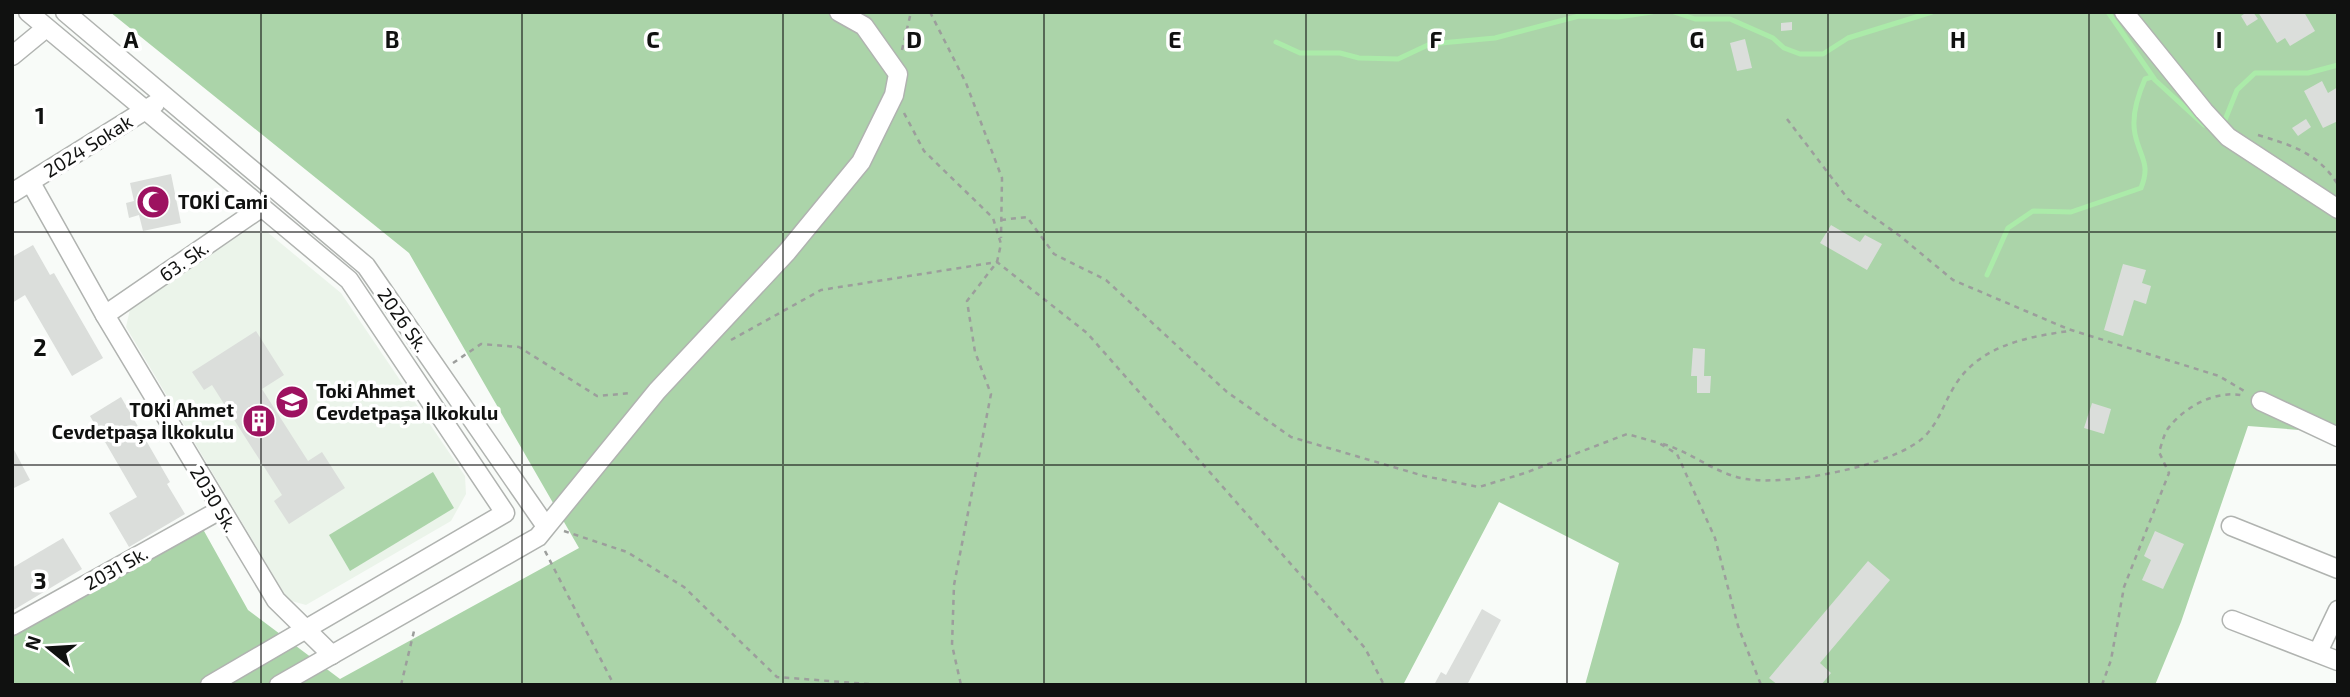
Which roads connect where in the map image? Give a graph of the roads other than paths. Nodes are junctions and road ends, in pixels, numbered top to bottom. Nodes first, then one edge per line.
1 (28, 12) edge
2 (65, 12) edge
3 (839, 12) edge
4 (2124, 12) edge
5 (47, 28) junction
6 (12, 56) edge
7 (164, 98) junction
8 (147, 110) junction
9 (31, 183) junction
10 (12, 193) edge
11 (262, 207) junction
12 (2338, 209) edge
13 (105, 315) junction
14 (2261, 401) road end
15 (2338, 437) edge
16 (220, 510) junction
17 (2231, 526) dead end
18 (541, 531) junction
19 (2338, 569) edge
20 (2338, 610) edge
21 (2232, 620) dead end
22 (12, 626) edge
23 (307, 630) junction
24 (2319, 652) junction
25 (331, 656) junction
26 (2338, 661) edge
27 (210, 685) edge
28 (279, 685) edge

1 - 5 street, 2026 Sk.
2 - 7 street, 2026 Sk.
3 - 18 street
4 - 12 street
5 - 6 street
5 - 8 street, 2026 Sk.
7 - 8 street, 2024 Sokak
7 - 18 street, 2026 Sk.
8 - 9 street, 2024 Sokak
8 - 11 street, 2026 Sk.
9 - 10 street, 2024 Sokak
9 - 13 street, 2030 Sk.
11 - 13 street, 63. Sk.
11 - 23 street, 2026 Sk.
13 - 16 street, 2030 Sk.
14 - 15 street
16 - 22 street, 2031 Sk.
16 - 23 street, 2030 Sk.
17 - 19 street
18 - 25 street
20 - 24 street
21 - 24 street
23 - 25 street, 2030 Sk.
23 - 27 street
24 - 26 street
25 - 28 street

